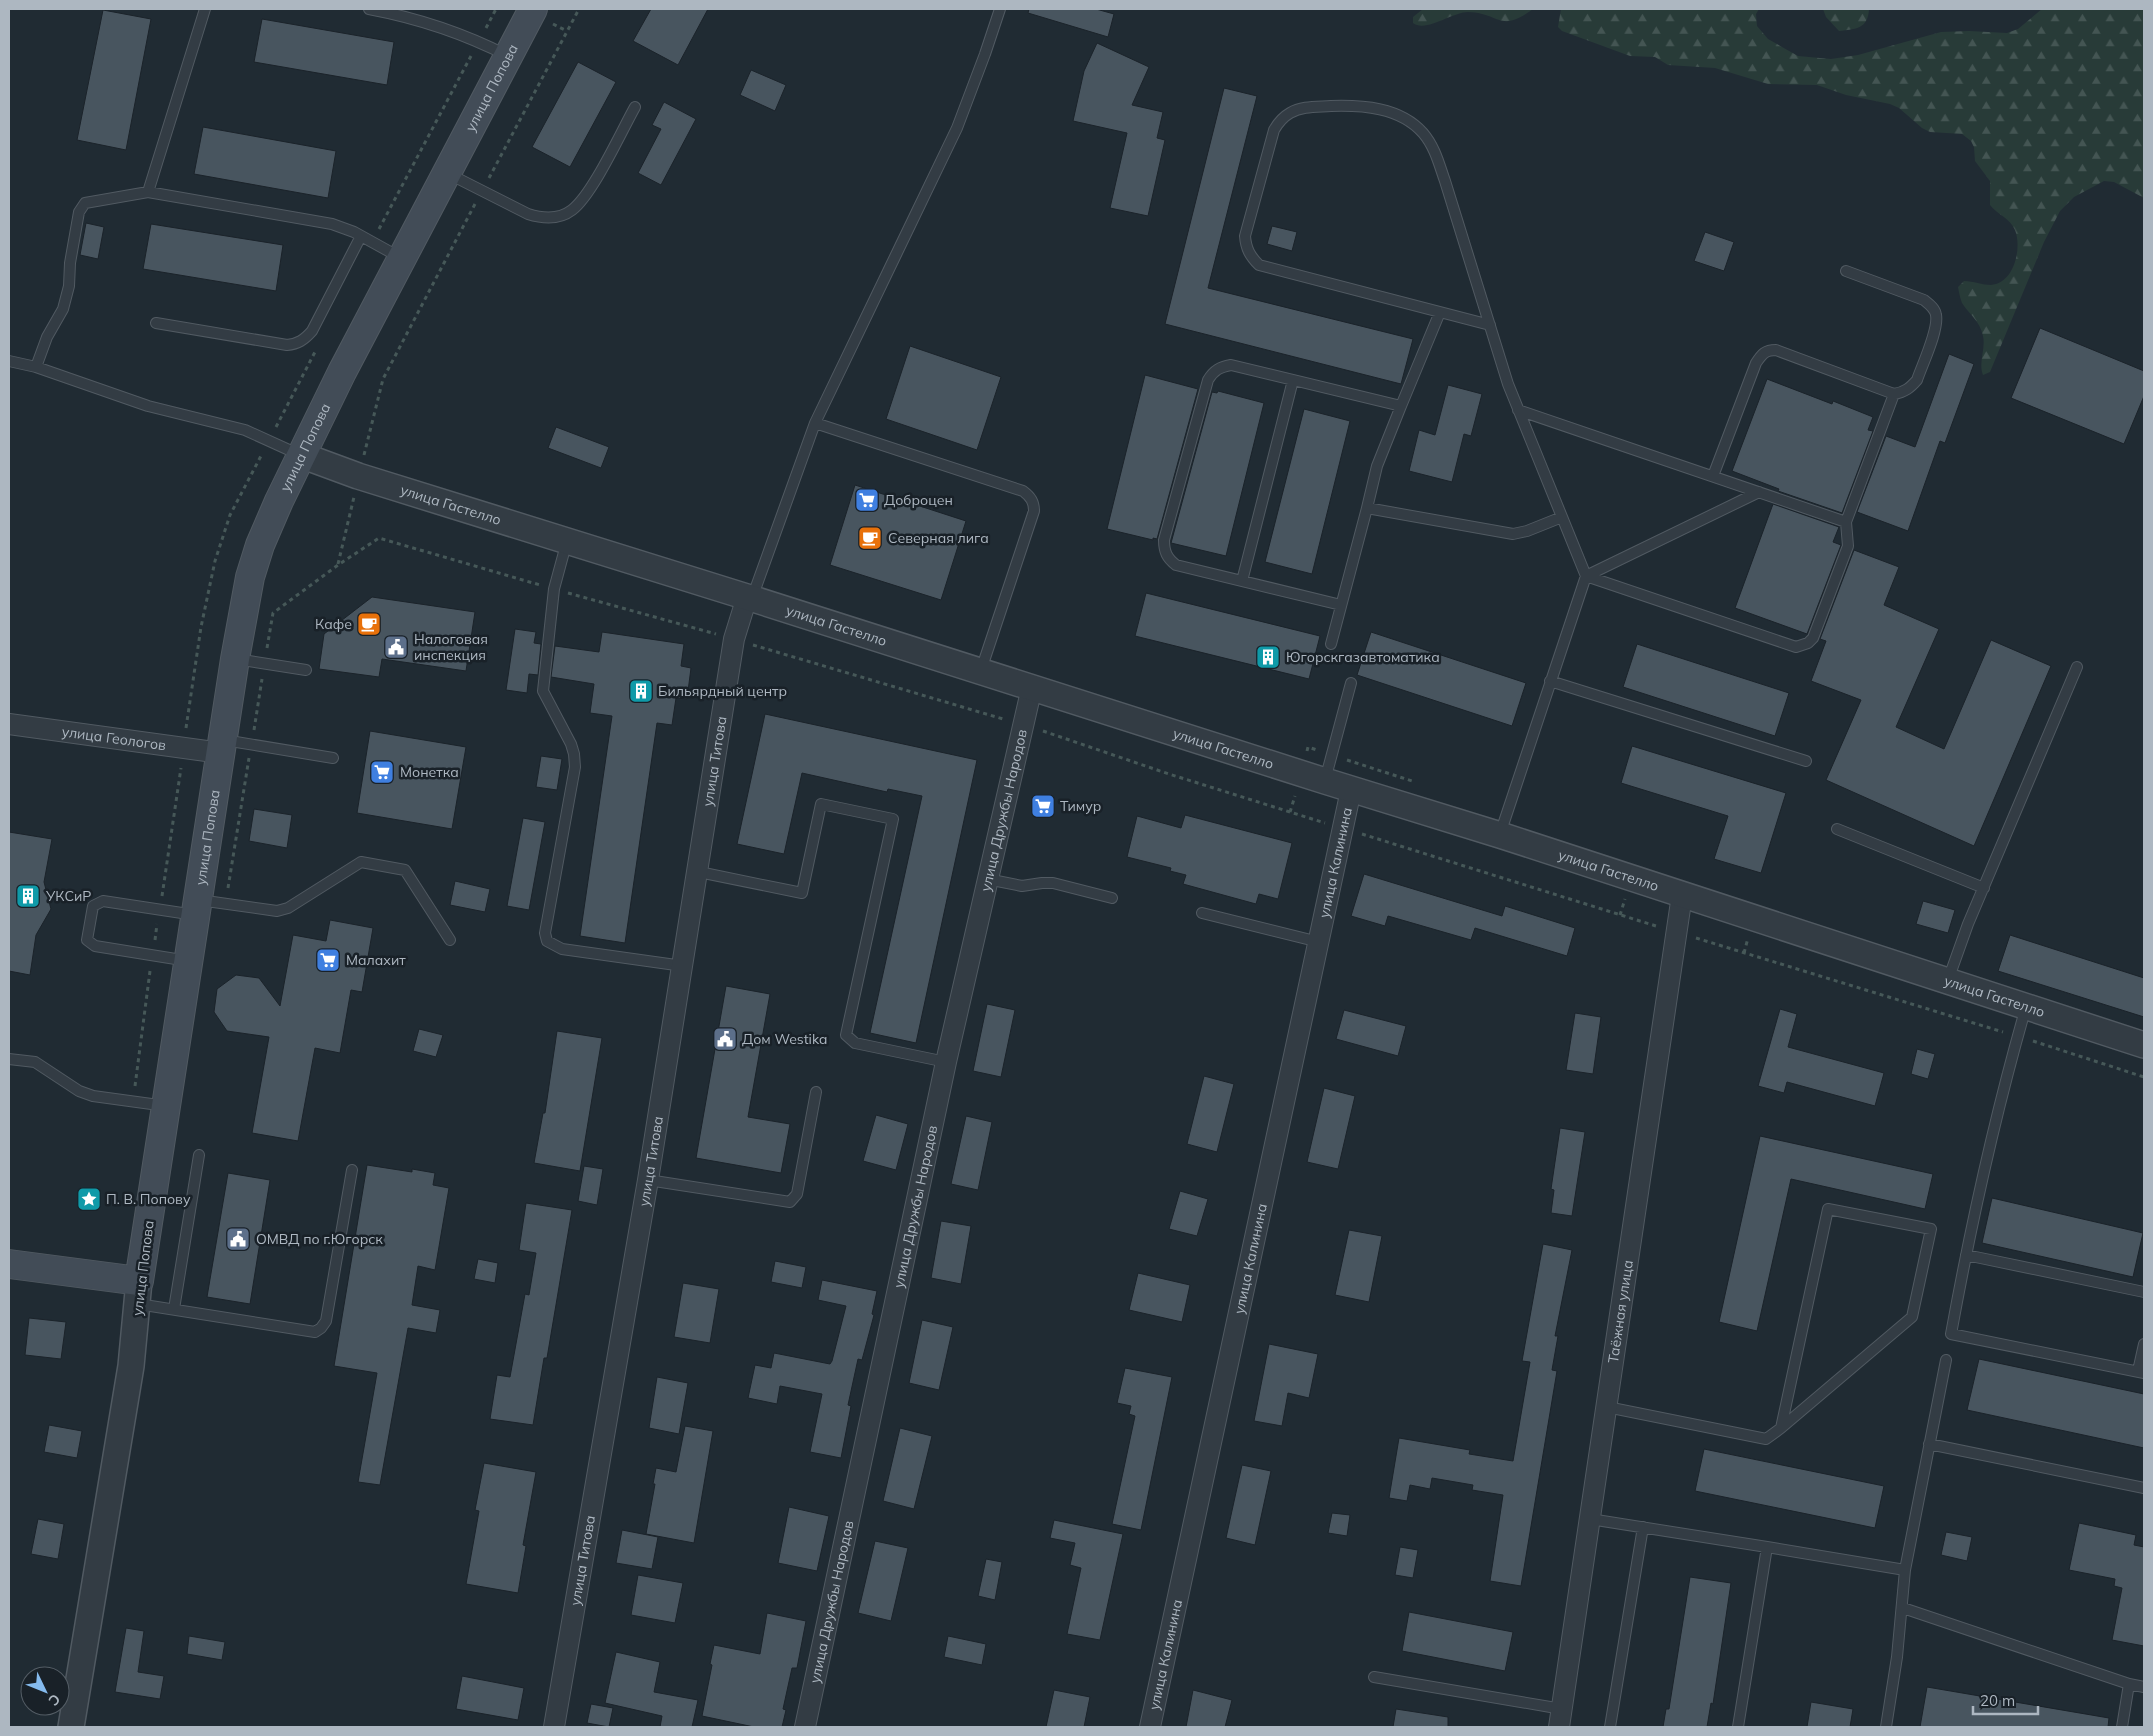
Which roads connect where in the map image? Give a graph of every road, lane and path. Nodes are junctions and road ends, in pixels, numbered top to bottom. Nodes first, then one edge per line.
1 (205, 9) edge
2 (369, 9) edge
3 (496, 9) edge
4 (534, 9) edge
5 (1000, 9) edge
6 (479, 41) junction
7 (508, 56) junction
8 (635, 107) dead end
9 (446, 172) junction
10 (148, 192) junction
11 (361, 236) junction
12 (372, 243) junction
13 (402, 258) junction
14 (1846, 271) dead end
15 (1440, 312) junction
16 (156, 323) dead end
17 (1490, 324) junction
18 (9, 361) edge
19 (36, 367) junction
20 (1294, 380) junction
21 (1894, 394) junction
22 (1401, 406) junction
23 (1518, 410) junction
24 (815, 422) junction
25 (269, 441) junction
26 (301, 455) junction
27 (1713, 476) junction
28 (1759, 492) junction
29 (1367, 508) junction
30 (1562, 517) junction
31 (1846, 522) junction
32 (567, 541) junction
33 (1586, 576) junction
34 (1242, 581) junction
35 (750, 597) junction
36 (1342, 605) junction
37 (1331, 644) dead end
38 (235, 659) junction
39 (2077, 667) dead end
40 (306, 670) dead end
41 (981, 670) junction
42 (1550, 681) junction
43 (1351, 683) dead end
44 (1032, 687) junction
45 (9, 724) edge
46 (186, 728) dead end
47 (222, 747) junction
48 (333, 758) dead end
49 (1806, 761) dead end
50 (1325, 781) junction
51 (1352, 790) junction
52 (1837, 829) dead end
53 (1500, 835) junction
54 (699, 872) junction
55 (987, 879) junction
56 (1984, 888) junction
57 (1682, 895) junction
58 (1112, 898) dead end
59 (197, 907) junction
60 (1202, 913) dead end
61 (450, 940) dead end
62 (1319, 942) junction
63 (189, 961) junction
64 (683, 966) junction
65 (1948, 982) junction
66 (2026, 1007) junction
67 (2144, 1045) edge
68 (9, 1059) edge
69 (946, 1062) junction
70 (816, 1092) dead end
71 (166, 1106) junction
72 (199, 1155) dead end
73 (352, 1170) dead end
74 (648, 1180) junction
75 (1966, 1256) junction
76 (9, 1264) edge
77 (2144, 1292) edge
78 (139, 1293) junction
79 (174, 1309) junction
80 (2144, 1344) edge
81 (1946, 1360) dead end
82 (2141, 1372) edge
83 (1607, 1407) junction
84 (1781, 1428) junction
85 (1929, 1444) junction
86 (2144, 1488) edge
87 (1590, 1519) junction
88 (1643, 1527) junction
89 (1767, 1547) junction
90 (1905, 1570) junction
91 (1903, 1608) junction
92 (1374, 1677) dead end
93 (2129, 1684) junction
94 (2144, 1687) edge
95 (1560, 1718) edge
96 (71, 1727) edge
97 (554, 1727) edge
98 (805, 1727) edge
99 (1150, 1727) edge
100 (1610, 1727) edge
101 (1738, 1727) edge
102 (1886, 1727) edge
103 (2122, 1727) edge

1 - 10 lane
2 - 6 lane
3 - 6 path
4 - 7 main road, улица Попова
5 - 24 lane
6 - 7 lane
6 - 12 path
7 - 9 main road, улица Попова
8 - 9 lane
9 - 13 main road, улица Попова
10 - 11 lane
10 - 19 lane
11 - 12 lane
11 - 16 lane
12 - 13 lane
13 - 26 main road, улица Попова
14 - 21 lane
15 - 17 lane
15 - 17 lane
15 - 22 lane
17 - 23 lane
18 - 19 lane
19 - 25 lane
20 - 22 lane
20 - 34 lane
20 - 34 lane
21 - 27 lane
21 - 31 lane
22 - 29 lane
23 - 27 lane
23 - 30 lane
24 - 35 lane
24 - 41 lane
25 - 26 lane
25 - 46 path
26 - 32 street, улица Гастелло
26 - 38 main road, улица Попова
27 - 28 lane
28 - 31 lane
28 - 33 lane
29 - 30 lane
29 - 36 lane
30 - 33 lane
31 - 33 lane
32 - 35 street, улица Гастелло
32 - 64 lane
33 - 42 lane
34 - 36 lane
35 - 41 street, улица Гастелло
35 - 54 street, улица Титова
36 - 37 lane
38 - 40 lane
38 - 47 main road, улица Попова
39 - 56 lane
41 - 44 street, улица Гастелло
42 - 49 lane
42 - 53 lane
43 - 50 lane
44 - 50 street, улица Гастелло
44 - 55 street, улица Дружбы Народов
45 - 47 street, улица Геологов
47 - 48 lane
47 - 59 main road, улица Попова
50 - 51 street, улица Гастелло
51 - 53 street, улица Гастелло
51 - 62 street, улица Калинина
52 - 56 lane
53 - 57 street, улица Гастелло
54 - 64 street, улица Титова
54 - 69 lane
55 - 58 lane
55 - 69 street, улица Дружбы Народов
56 - 65 lane
57 - 65 street, улица Гастелло
57 - 83 street, Таёжная улица
59 - 61 lane
59 - 63 main road, улица Попова
59 - 63 lane
60 - 62 lane
62 - 99 street, улица Калинина
63 - 71 main road, улица Попова
64 - 74 street, улица Титова
65 - 66 street, улица Гастелло
66 - 67 street, улица Гастелло
66 - 75 lane
68 - 71 lane
69 - 98 street, улица Дружбы Народов
70 - 74 lane
71 - 78 main road, улица Попова
72 - 79 lane
73 - 79 lane
74 - 97 street, улица Титова
75 - 77 lane
75 - 82 lane
76 - 78 main road
78 - 79 lane
78 - 96 street, улица Попова
80 - 82 lane
81 - 85 lane
83 - 84 lane
83 - 87 street, Таёжная улица
84 - 84 lane
85 - 86 lane
85 - 90 lane
87 - 88 lane
87 - 95 street, Таёжная улица
88 - 89 lane
88 - 100 lane
89 - 90 lane
89 - 101 lane
90 - 91 lane
91 - 93 lane
91 - 102 lane
92 - 95 lane
93 - 94 lane
93 - 103 lane

